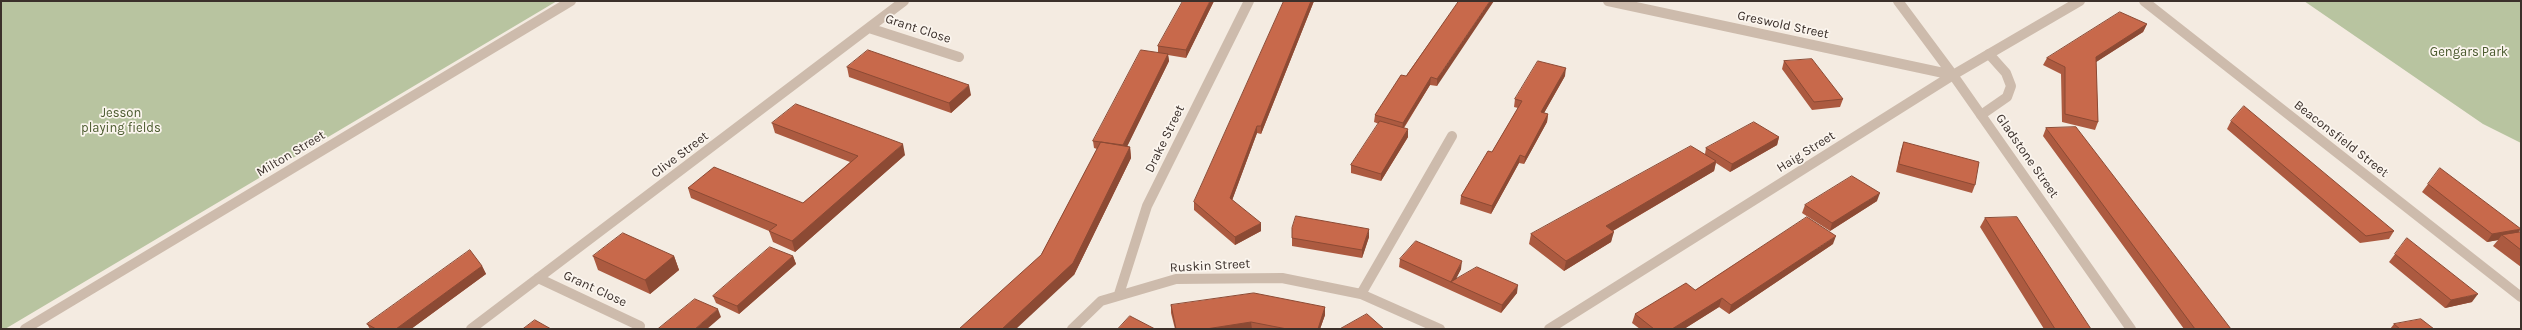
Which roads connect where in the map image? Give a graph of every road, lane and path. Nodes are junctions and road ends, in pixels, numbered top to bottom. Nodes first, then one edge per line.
1 (571, 1) edge
2 (904, 1) edge
3 (1249, 1) edge
4 (1608, 1) edge
5 (1898, 1) edge
6 (2080, 1) edge
7 (2144, 1) edge
8 (868, 28) junction
9 (1990, 54) junction
10 (959, 57) dead end
11 (1953, 75) junction
12 (1981, 115) junction
13 (1452, 136) dead end
14 (538, 278) junction
15 (1119, 294) junction
16 (1361, 294) junction
17 (2521, 297) edge
18 (640, 326) dead end
19 (25, 329) edge
20 (471, 329) edge
21 (1072, 329) edge
22 (1440, 329) edge
23 (1549, 329) edge
24 (2131, 329) edge

1 - 19 street, Milton Street
2 - 8 street, Clive Street
3 - 15 street, Drake Street
4 - 11 street, Greswold Street
5 - 11 street, Gladstone Street
6 - 9 street, Haig Street
7 - 17 street, Beaconsfield Street
8 - 10 street, Grant Close
8 - 14 street, Clive Street
9 - 11 street, Haig Street
9 - 12 street
11 - 12 street, Gladstone Street
11 - 23 street, Haig Street
12 - 24 street, Gladstone Street
13 - 16 street
14 - 18 street, Grant Close
14 - 20 street, Clive Street
15 - 16 street, Ruskin Street
15 - 21 street, Ruskin Street
16 - 22 street, Ruskin Street

